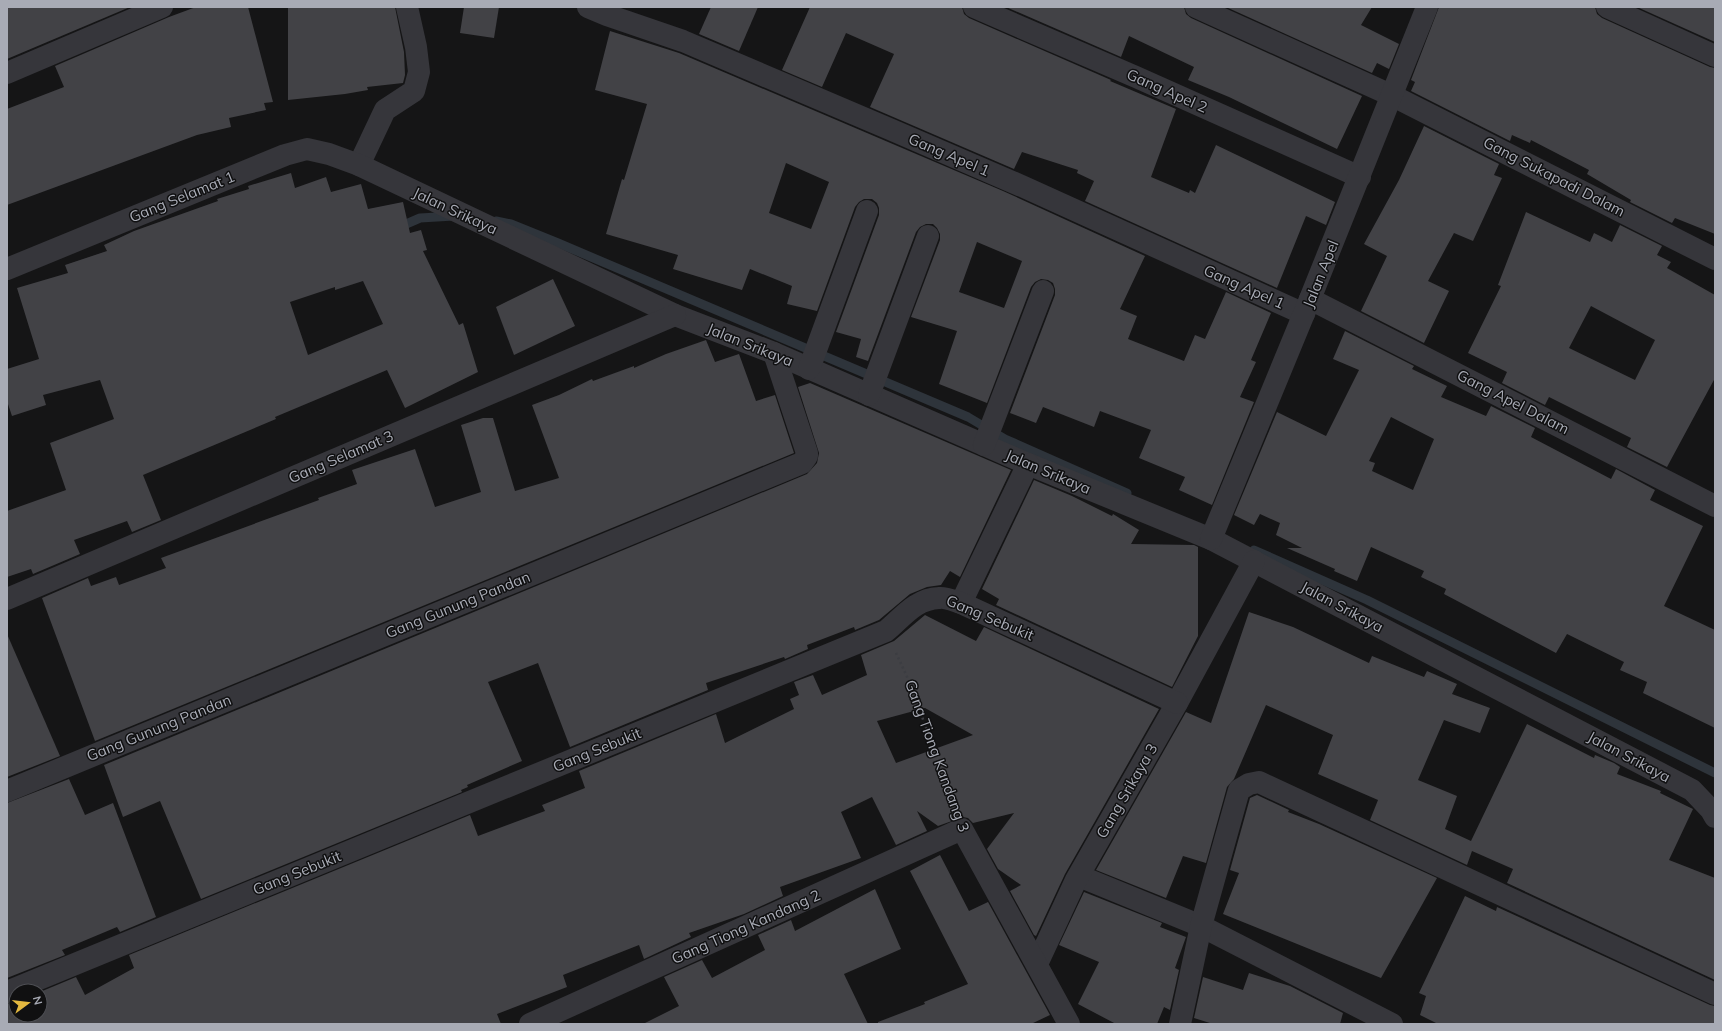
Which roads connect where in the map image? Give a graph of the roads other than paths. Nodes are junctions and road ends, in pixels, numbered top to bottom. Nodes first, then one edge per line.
1 (162, 7) edge
2 (407, 7) edge
3 (588, 7) edge
4 (974, 7) edge
5 (1196, 7) edge
6 (1427, 7) edge
7 (1608, 7) edge
8 (1715, 56) edge
9 (7, 73) edge
10 (1393, 96) junction
11 (361, 160) junction
12 (1360, 177) junction
13 (867, 211) dead end
14 (928, 236) dead end
15 (1715, 259) edge
16 (7, 269) edge
17 (1043, 291) dead end
18 (1307, 306) junction
19 (675, 315) junction
20 (774, 353) junction
21 (810, 369) junction
22 (869, 395) junction
23 (984, 445) junction
24 (1028, 464) junction
25 (1715, 506) edge
26 (1211, 539) junction
27 (1254, 561) junction
28 (7, 599) edge
29 (961, 603) junction
30 (1177, 703) junction
31 (7, 791) edge
32 (1715, 817) edge
33 (962, 829) joint
34 (1079, 876) junction
35 (1201, 926) junction
36 (1037, 964) junction
37 (7, 992) edge
38 (1715, 994) edge
39 (1062, 1022) edge
40 (530, 1024) edge
41 (1180, 1024) edge
42 (1392, 1024) edge

1 - 9 street
2 - 11 street
3 - 18 street, Gang Apel 1
4 - 12 street, Gang Apel 2
5 - 10 street, Gang Sukapadi Dalam
6 - 10 street, Jalan Apel
7 - 8 street
10 - 12 street, Jalan Apel
10 - 15 street, Gang Sukapadi Dalam
11 - 16 street, Gang Selamat 1
11 - 19 street, Jalan Srikaya
12 - 18 street, Jalan Apel
13 - 21 street
14 - 22 street
17 - 23 street
18 - 25 street, Gang Apel Dalam
18 - 26 street, Jalan Apel
19 - 20 street, Jalan Srikaya
19 - 28 street, Gang Selamat 3
20 - 21 street, Jalan Srikaya
20 - 31 street, Gang Gunung Pandan
21 - 22 street, Jalan Srikaya
22 - 23 street, Jalan Srikaya
23 - 24 street, Jalan Srikaya
24 - 26 street, Jalan Srikaya
24 - 29 street
26 - 27 street, Jalan Srikaya
27 - 30 street, Gang Srikaya 3
27 - 32 street, Jalan Srikaya
29 - 30 street, Gang Sebukit
29 - 37 street, Gang Sebukit
30 - 34 street, Gang Srikaya 3
33 - 36 street, Gang Tiong Kandang 3
33 - 40 street, Gang Tiong Kandang 2
34 - 35 street
34 - 36 street, Gang Srikaya 3
35 - 38 street
35 - 41 street
35 - 42 street
36 - 39 street

